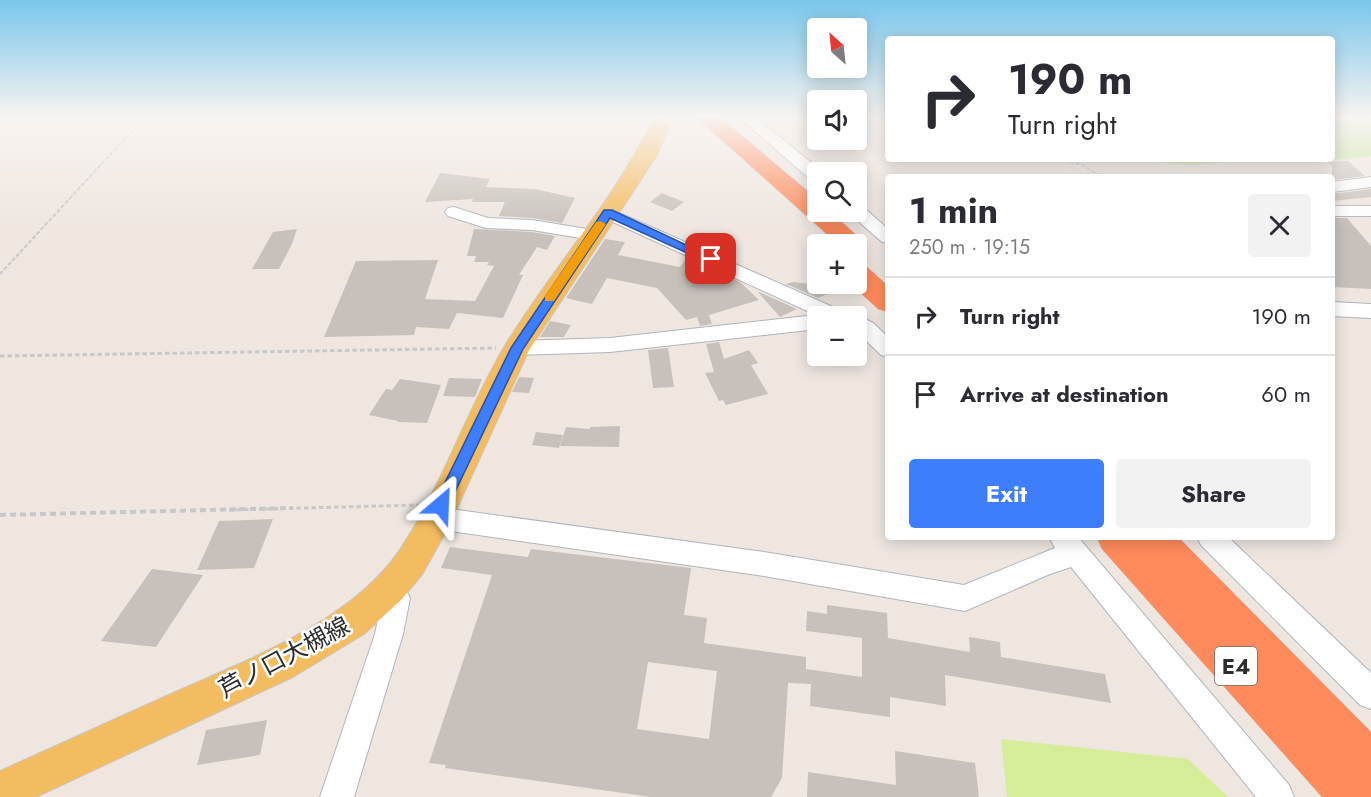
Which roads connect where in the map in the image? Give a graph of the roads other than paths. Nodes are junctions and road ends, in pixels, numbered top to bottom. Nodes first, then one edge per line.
1 (647, 154) edge
2 (710, 154) edge
3 (750, 154) edge
4 (791, 154) edge
5 (807, 168) edge
6 (1371, 182) edge
7 (1335, 187) edge
8 (1335, 211) edge
9 (1371, 211) edge
10 (454, 212) dead end
11 (867, 220) edge
12 (600, 224) junction
13 (815, 234) edge
14 (842, 234) edge
15 (885, 235) edge
16 (867, 258) edge
17 (885, 274) edge
18 (867, 282) edge
19 (885, 299) edge
20 (809, 306) edge
21 (1335, 309) edge
22 (1371, 311) edge
23 (807, 323) edge
24 (885, 323) edge
25 (867, 325) edge
26 (867, 331) edge
27 (885, 347) edge
28 (517, 348) junction
29 (439, 511) junction
30 (1119, 540) edge
31 (1156, 540) edge
32 (1213, 540) edge
33 (1069, 546) edge
34 (390, 588) junction
35 (1371, 694) edge
36 (1371, 766) edge
37 (0, 792) edge
38 (337, 797) edge
39 (1277, 797) edge
40 (1354, 797) edge

1 - 12 main road, 芦ノ口大槻線
2 - 13 highway
3 - 14 highway
4 - 5 street
6 - 7 street
8 - 9 street
10 - 12 street
11 - 15 street
12 - 20 street
12 - 28 main road, 芦ノ口大槻線
16 - 17 highway
18 - 19 highway
21 - 22 street
23 - 28 street
24 - 25 street
26 - 27 street
28 - 29 main road, 芦ノ口大槻線
29 - 33 street
29 - 34 main road, 芦ノ口大槻線
30 - 40 highway, E4
31 - 36 highway, E4
32 - 35 street
33 - 39 street
34 - 37 main road, 芦ノ口大槻線
34 - 38 street

